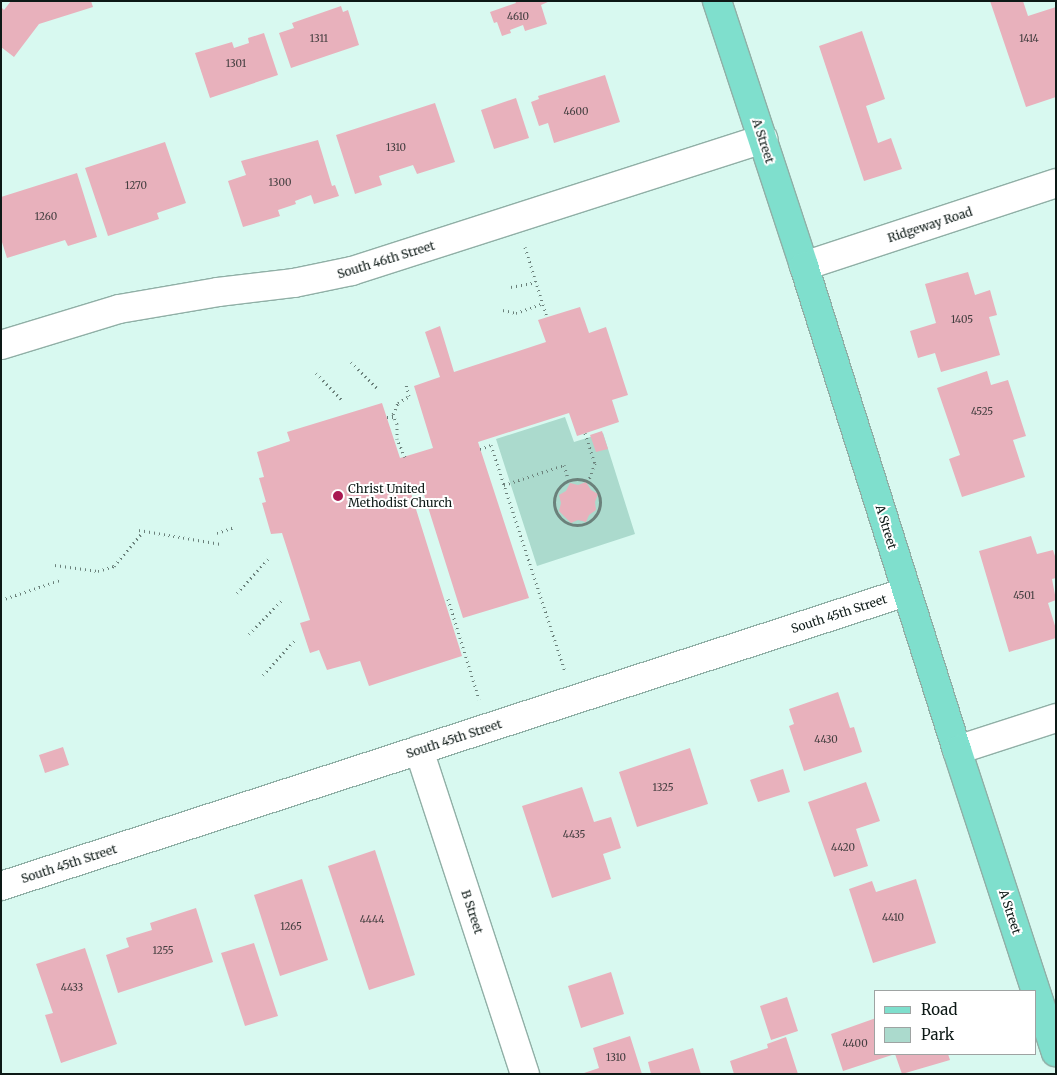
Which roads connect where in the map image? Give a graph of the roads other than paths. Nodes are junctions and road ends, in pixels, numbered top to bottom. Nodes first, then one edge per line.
1 (717, 1) edge
2 (763, 140) junction
3 (1056, 183) edge
4 (804, 266) junction
5 (1, 345) edge
6 (906, 592) junction
7 (1056, 718) edge
8 (419, 750) junction
9 (957, 750) junction
10 (1, 886) edge
11 (1036, 990) edge
12 (1037, 994) edge
13 (1056, 1052) edge
14 (525, 1074) edge

1 - 2 main road, A Street
2 - 4 main road, A Street
2 - 5 street, South 46th Street
3 - 4 street, Ridgeway Road
4 - 6 main road, A Street
6 - 8 street, South 45th Street
6 - 9 main road, A Street
7 - 9 street
8 - 10 street, South 45th Street
8 - 14 street, B Street
9 - 11 main road, A Street
12 - 13 main road, A Street

